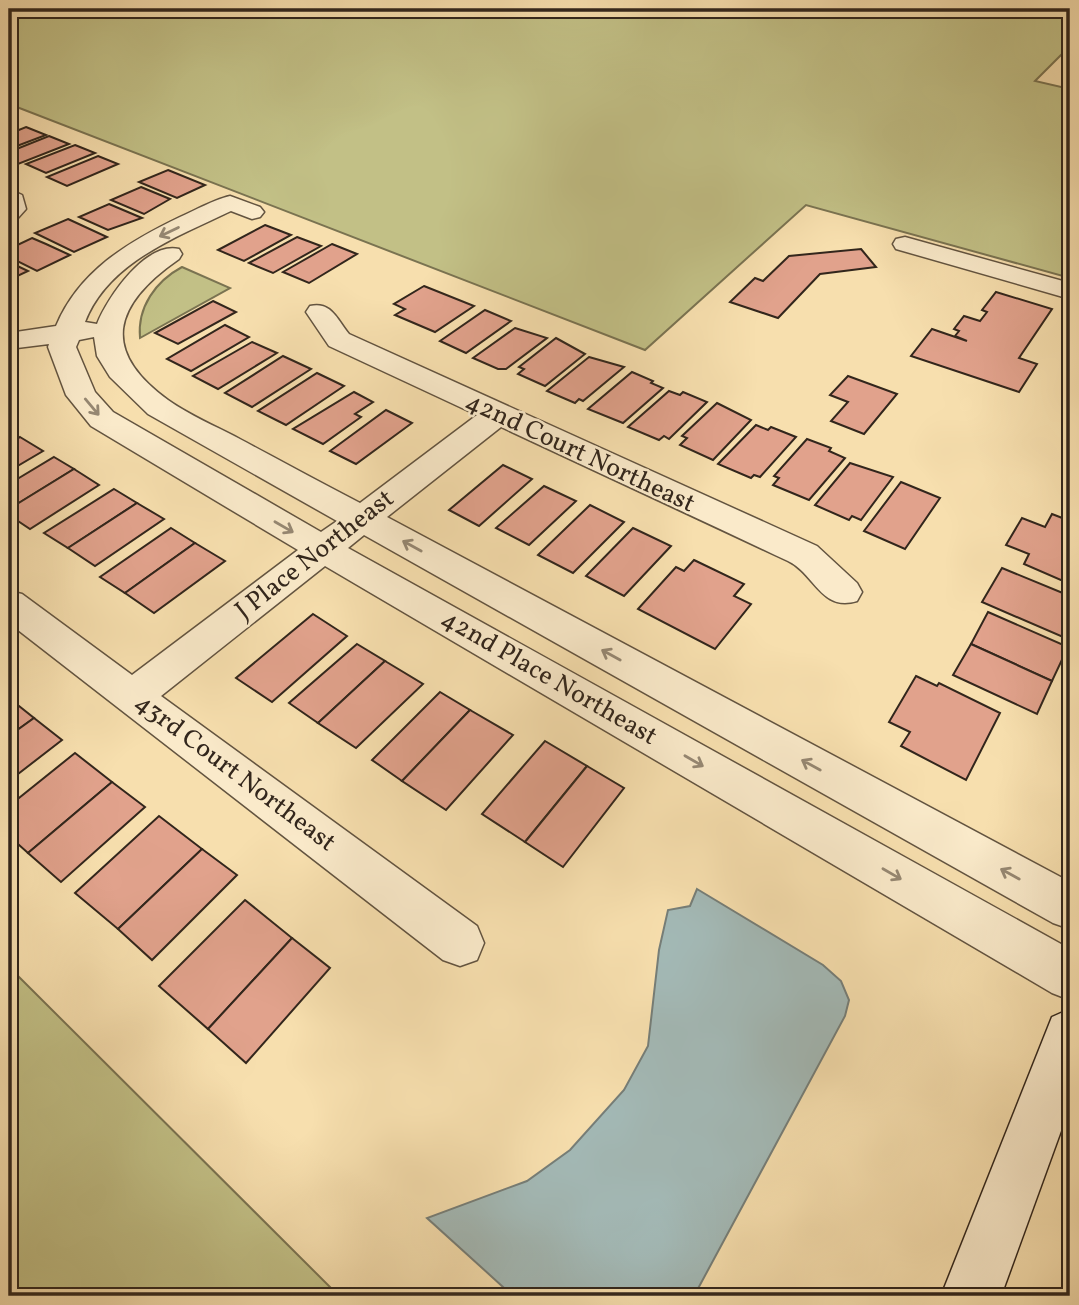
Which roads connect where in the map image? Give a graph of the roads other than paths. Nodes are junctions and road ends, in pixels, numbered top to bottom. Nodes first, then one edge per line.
1 (9, 196) edge
2 (9, 215) edge
3 (905, 244) dead end
4 (1070, 291) edge
5 (319, 312) dead end
6 (109, 340) junction
7 (9, 341) edge
8 (65, 346) junction
9 (9, 366) edge
10 (496, 415) junction
11 (362, 519) junction
12 (323, 549) junction
13 (844, 592) dead end
14 (9, 604) edge
15 (133, 696) junction
16 (1070, 907) edge
17 (460, 943) dead end
18 (1070, 976) edge
19 (1070, 1035) edge
20 (971, 1296) edge

1 - 2 street
3 - 4 street
5 - 10 street, 42nd Court Northeast
6 - 8 street
6 -> 8 street
6 - 11 street, 42nd Place Northeast
7 - 8 street
8 - 9 street
8 -> 12 street, 42nd Place Northeast
10 - 11 street, J Place Northeast
10 - 13 street, 42nd Court Northeast
11 - 12 street, J Place Northeast
16 -> 11 street, 42nd Place Northeast
12 - 15 street, J Place Northeast
12 -> 18 street, 42nd Place Northeast
14 - 15 street, 43rd Court Northeast
15 - 17 street, 43rd Court Northeast
19 - 20 street

